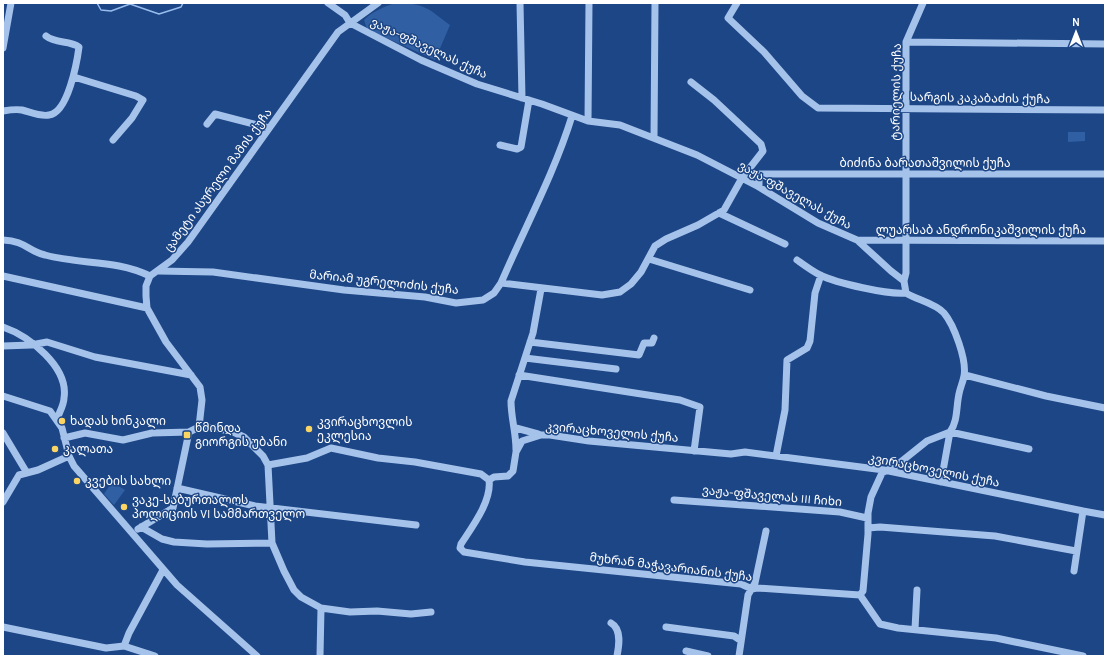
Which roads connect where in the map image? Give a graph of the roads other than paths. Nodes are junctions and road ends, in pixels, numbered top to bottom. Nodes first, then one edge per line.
1 (11, 3) edge
2 (328, 3) edge
3 (378, 3) edge
4 (520, 3) edge
5 (589, 3) edge
6 (655, 3) edge
7 (737, 3) edge
8 (923, 3) edge
9 (350, 24) junction
10 (46, 36) dead end
11 (906, 42) junction
12 (1105, 44) edge
13 (3, 48) edge
14 (74, 76) junction
15 (691, 82) dead end
16 (525, 99) junction
17 (905, 108) junction
18 (1105, 110) edge
19 (3, 111) edge
20 (572, 116) junction
21 (588, 121) junction
22 (207, 124) dead end
23 (269, 128) junction
24 (654, 138) junction
25 (113, 140) dead end
26 (500, 145) dead end
27 (751, 168) junction
28 (759, 174) junction
29 (1105, 174) edge
30 (906, 175) junction
31 (742, 178) junction
32 (759, 187) junction
33 (719, 214) junction
34 (3, 240) edge
35 (856, 240) junction
36 (1105, 241) edge
37 (905, 242) junction
38 (784, 244) dead end
39 (649, 259) junction
40 (796, 260) dead end
41 (158, 271) junction
42 (821, 275) junction
43 (3, 276) edge
44 (150, 276) junction
45 (904, 281) junction
46 (502, 283) junction
47 (541, 289) junction
48 (750, 290) dead end
49 (906, 292) junction
50 (147, 308) junction
51 (3, 327) edge
52 (654, 338) dead end
53 (530, 342) junction
54 (35, 343) junction
55 (3, 346) edge
56 (525, 358) junction
57 (616, 369) dead end
58 (191, 374) junction
59 (519, 375) junction
60 (965, 375) junction
61 (3, 396) edge
62 (1105, 408) edge
63 (57, 419) junction
64 (199, 427) junction
65 (516, 428) junction
66 (189, 432) junction
67 (950, 432) junction
68 (3, 433) edge
69 (542, 435) junction
70 (64, 438) junction
71 (1029, 449) dead end
72 (694, 450) junction
73 (516, 452) junction
74 (69, 456) junction
75 (776, 456) junction
76 (268, 465) junction
77 (884, 470) junction
78 (27, 473) junction
79 (489, 480) junction
80 (941, 482) junction
81 (177, 488) junction
82 (674, 500) dead end
83 (3, 502) edge
84 (270, 508) junction
85 (1083, 511) junction
86 (1105, 515) edge
87 (867, 518) junction
88 (416, 525) dead end
89 (141, 527) junction
90 (868, 528) junction
91 (766, 531) dead end
92 (133, 532) junction
93 (272, 543) junction
94 (1076, 551) junction
95 (163, 570) junction
96 (1074, 571) dead end
97 (752, 589) junction
98 (917, 590) dead end
99 (860, 595) junction
100 (321, 608) junction
101 (431, 612) dead end
102 (611, 623) dead end
103 (3, 627) edge
104 (666, 627) dead end
105 (915, 629) junction
106 (740, 640) junction
107 (124, 646) junction
108 (686, 651) dead end
109 (106, 652) edge
110 (155, 656) edge
111 (257, 656) edge
112 (320, 656) edge
113 (618, 656) edge
114 (708, 656) edge
115 (739, 656) edge
116 (1083, 656) edge

1 - 13 street
2 - 9 street
3 - 9 street, ცამეტი ასურელი მამის ქუჩა
4 - 16 street
5 - 21 street
6 - 24 street
7 - 17 street, სარგის კაკაბაძის ქუჩა
8 - 11 street, ტარიელის ქუჩა
9 - 16 street, ვაჟა-ფშაველას ქუჩა
9 - 23 street, ცამეტი ასურელი მამის ქუჩა
10 - 14 street
11 - 12 street
11 - 17 street, ტარიელის ქუჩა
14 - 19 street
14 - 25 street
15 - 27 street
16 - 20 street, ვაჟა-ფშაველას ქუჩა
16 - 26 street
17 - 18 street, სარგის კაკაბაძის ქუჩა
17 - 30 street, ტარიელის ქუჩა
20 - 21 street, ვაჟა-ფშაველას ქუჩა
20 - 46 street
21 - 24 street, ვაჟა-ფშაველას ქუჩა
22 - 23 street
23 - 41 street, ცამეტი ასურელი მამის ქუჩა
24 - 31 street, ვაჟა-ფშაველას ქუჩა
27 - 28 street
27 - 31 street
28 - 30 street, ბიძინა ბარათაშვილის ქუჩა
28 - 32 street
29 - 30 street, ბიძინა ბარათაშვილის ქუჩა
30 - 37 street, ტარიელის ქუჩა
31 - 32 street, ვაჟა-ფშაველას ქუჩა
31 - 33 street
32 - 35 street, ვაჟა-ფშაველას ქუჩა
33 - 38 street
33 - 39 street
34 - 44 street
35 - 37 street, ლუარსაბ ანდრონიკაშვილის ქუჩა
35 - 45 street, ვაჟა-ფშაველას ქუჩა
36 - 37 street, ლუარსაბ ანდრონიკაშვილის ქუჩა
37 - 45 street, ტარიელის ქუჩა
39 - 47 street
39 - 48 street
40 - 42 street
41 - 44 street, ცამეტი ასურელი მამის ქუჩა
41 - 46 street, მარიამ უგრელიძის ქუჩა
42 - 49 street
42 - 75 street
43 - 50 street
44 - 50 street
45 - 49 street
46 - 47 street
47 - 53 street
49 - 60 street
50 - 58 street
51 - 54 street
52 - 53 street
53 - 56 street
54 - 55 street
54 - 58 street
54 - 63 street
56 - 57 street
56 - 59 street
58 - 64 street
59 - 65 street
59 - 72 street
60 - 62 street
60 - 67 street
61 - 63 street
63 - 70 street
64 - 66 street
64 - 76 street
65 - 69 street
65 - 73 street
66 - 70 street
66 - 81 street
67 - 71 street
67 - 77 street
67 - 80 street
68 - 78 street
69 - 72 street, კვირაცხოველის ქუჩა
69 - 73 street, კვირაცხოველის ქუჩა
70 - 74 street
72 - 75 street, კვირაცხოველის ქუჩა
73 - 79 street
74 - 78 street
74 - 92 street
75 - 77 street, კვირაცხოველის ქუჩა
76 - 79 street
76 - 84 street
77 - 80 street, კვირაცხოველის ქუჩა
77 - 87 street
78 - 83 street
79 - 97 street, მუხრან მაჭავარიანის ქუჩა
80 - 85 street, კვირაცხოველის ქუჩა
81 - 84 street
81 - 89 street
82 - 87 street, ვაჟა-ფშაველას III ჩიხი
84 - 88 street
84 - 93 street
85 - 86 street, კვირაცხოველის ქუჩა
85 - 94 street
87 - 90 street
89 - 92 street
89 - 93 street
90 - 94 street
90 - 99 street
91 - 97 street
92 - 95 street
93 - 100 street
94 - 96 street
95 - 107 street
95 - 111 street
97 - 99 street, მუხრან მაჭავარიანის ქუჩა
97 - 106 street
98 - 105 street
99 - 105 street
100 - 101 street
100 - 112 street
102 - 113 street
103 - 109 street
104 - 106 street
105 - 116 street
106 - 115 street
107 - 109 street
107 - 110 street
108 - 114 street

